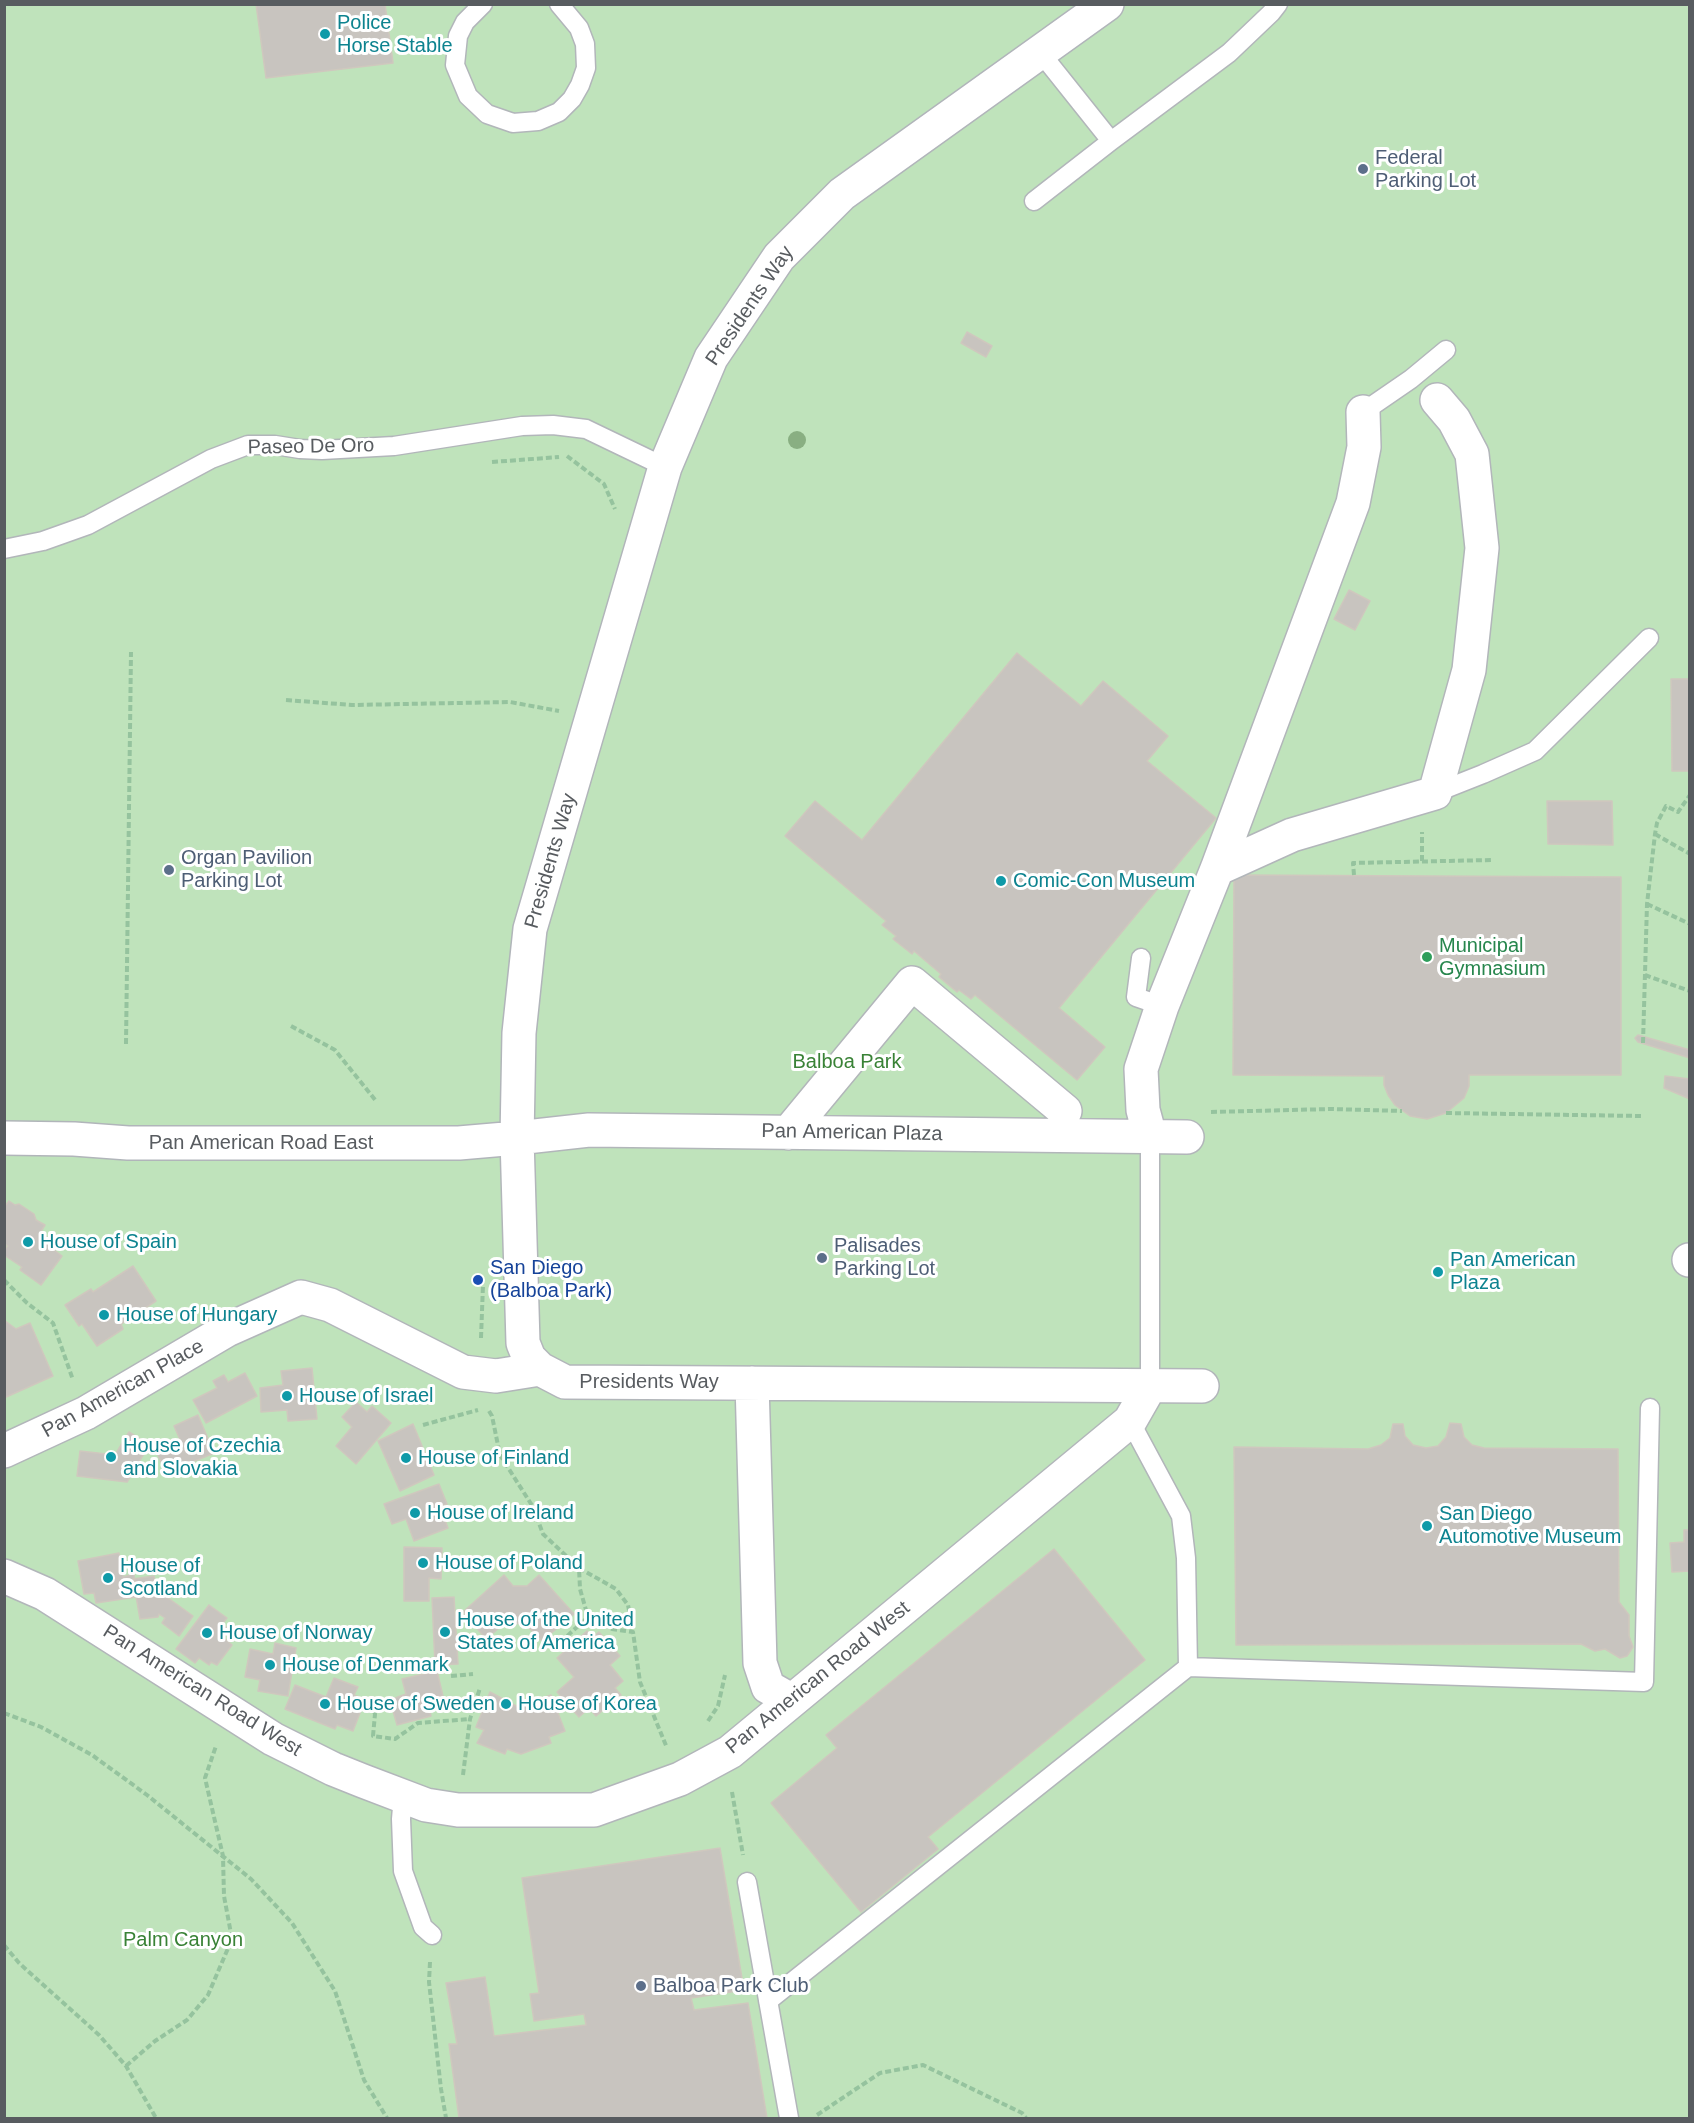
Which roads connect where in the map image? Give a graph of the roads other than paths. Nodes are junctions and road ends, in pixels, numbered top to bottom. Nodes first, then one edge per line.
1 (483, 4) edge
2 (559, 4) edge
3 (1107, 4) edge
4 (1278, 4) edge
5 (1040, 52) junction
6 (1111, 141) junction
7 (1034, 201) dead end
8 (1446, 350) dead end
9 (1437, 400) dead end
10 (1364, 412) joint
11 (665, 467) junction
12 (4, 549) edge
13 (1649, 638) dead end
14 (1435, 793) junction
15 (1217, 869) junction
16 (1141, 958) dead end
17 (1162, 1006) junction
18 (1065, 1111) dead end
19 (1193, 1125) road end
20 (788, 1132) junction
21 (1150, 1136) junction
22 (4, 1138) edge
23 (517, 1138) junction
24 (540, 1370) junction
25 (752, 1383) junction
26 (1150, 1386) junction
27 (1202, 1386) dead end
28 (1650, 1407) dead end
29 (1130, 1421) junction
30 (4, 1451) edge
31 (4, 1576) edge
32 (1188, 1667) junction
33 (791, 1700) junction
34 (404, 1796) junction
35 (747, 1882) dead end
36 (432, 1935) road end
37 (768, 2001) junction
38 (789, 2118) edge

1 - 2 lane
3 - 5 street, Presidents Way
4 - 6 lane
5 - 6 lane
5 - 11 street, Presidents Way
6 - 7 lane
8 - 10 lane
9 - 14 street
10 - 15 street
11 - 12 lane, Paseo De Oro
11 - 23 street, Presidents Way
13 - 14 lane
14 - 15 street
15 - 17 street
16 - 17 lane
17 - 21 street
18 - 20 street
19 - 21 street, Pan American Plaza
20 - 21 street, Pan American Plaza
20 - 23 street, Pan American Plaza
21 - 26 lane
22 - 23 street, Pan American Road East
23 - 24 street, Presidents Way
24 - 25 street, Presidents Way
24 - 30 street, Pan American Place
25 - 26 street
25 - 33 street
26 - 27 street
26 - 29 street, Pan American Road West
28 - 32 lane
29 - 32 lane
29 - 33 street, Pan American Road West
31 - 34 street, Pan American Road West
32 - 37 lane
33 - 34 street, Pan American Road West
34 - 36 lane
35 - 37 lane
37 - 38 lane

